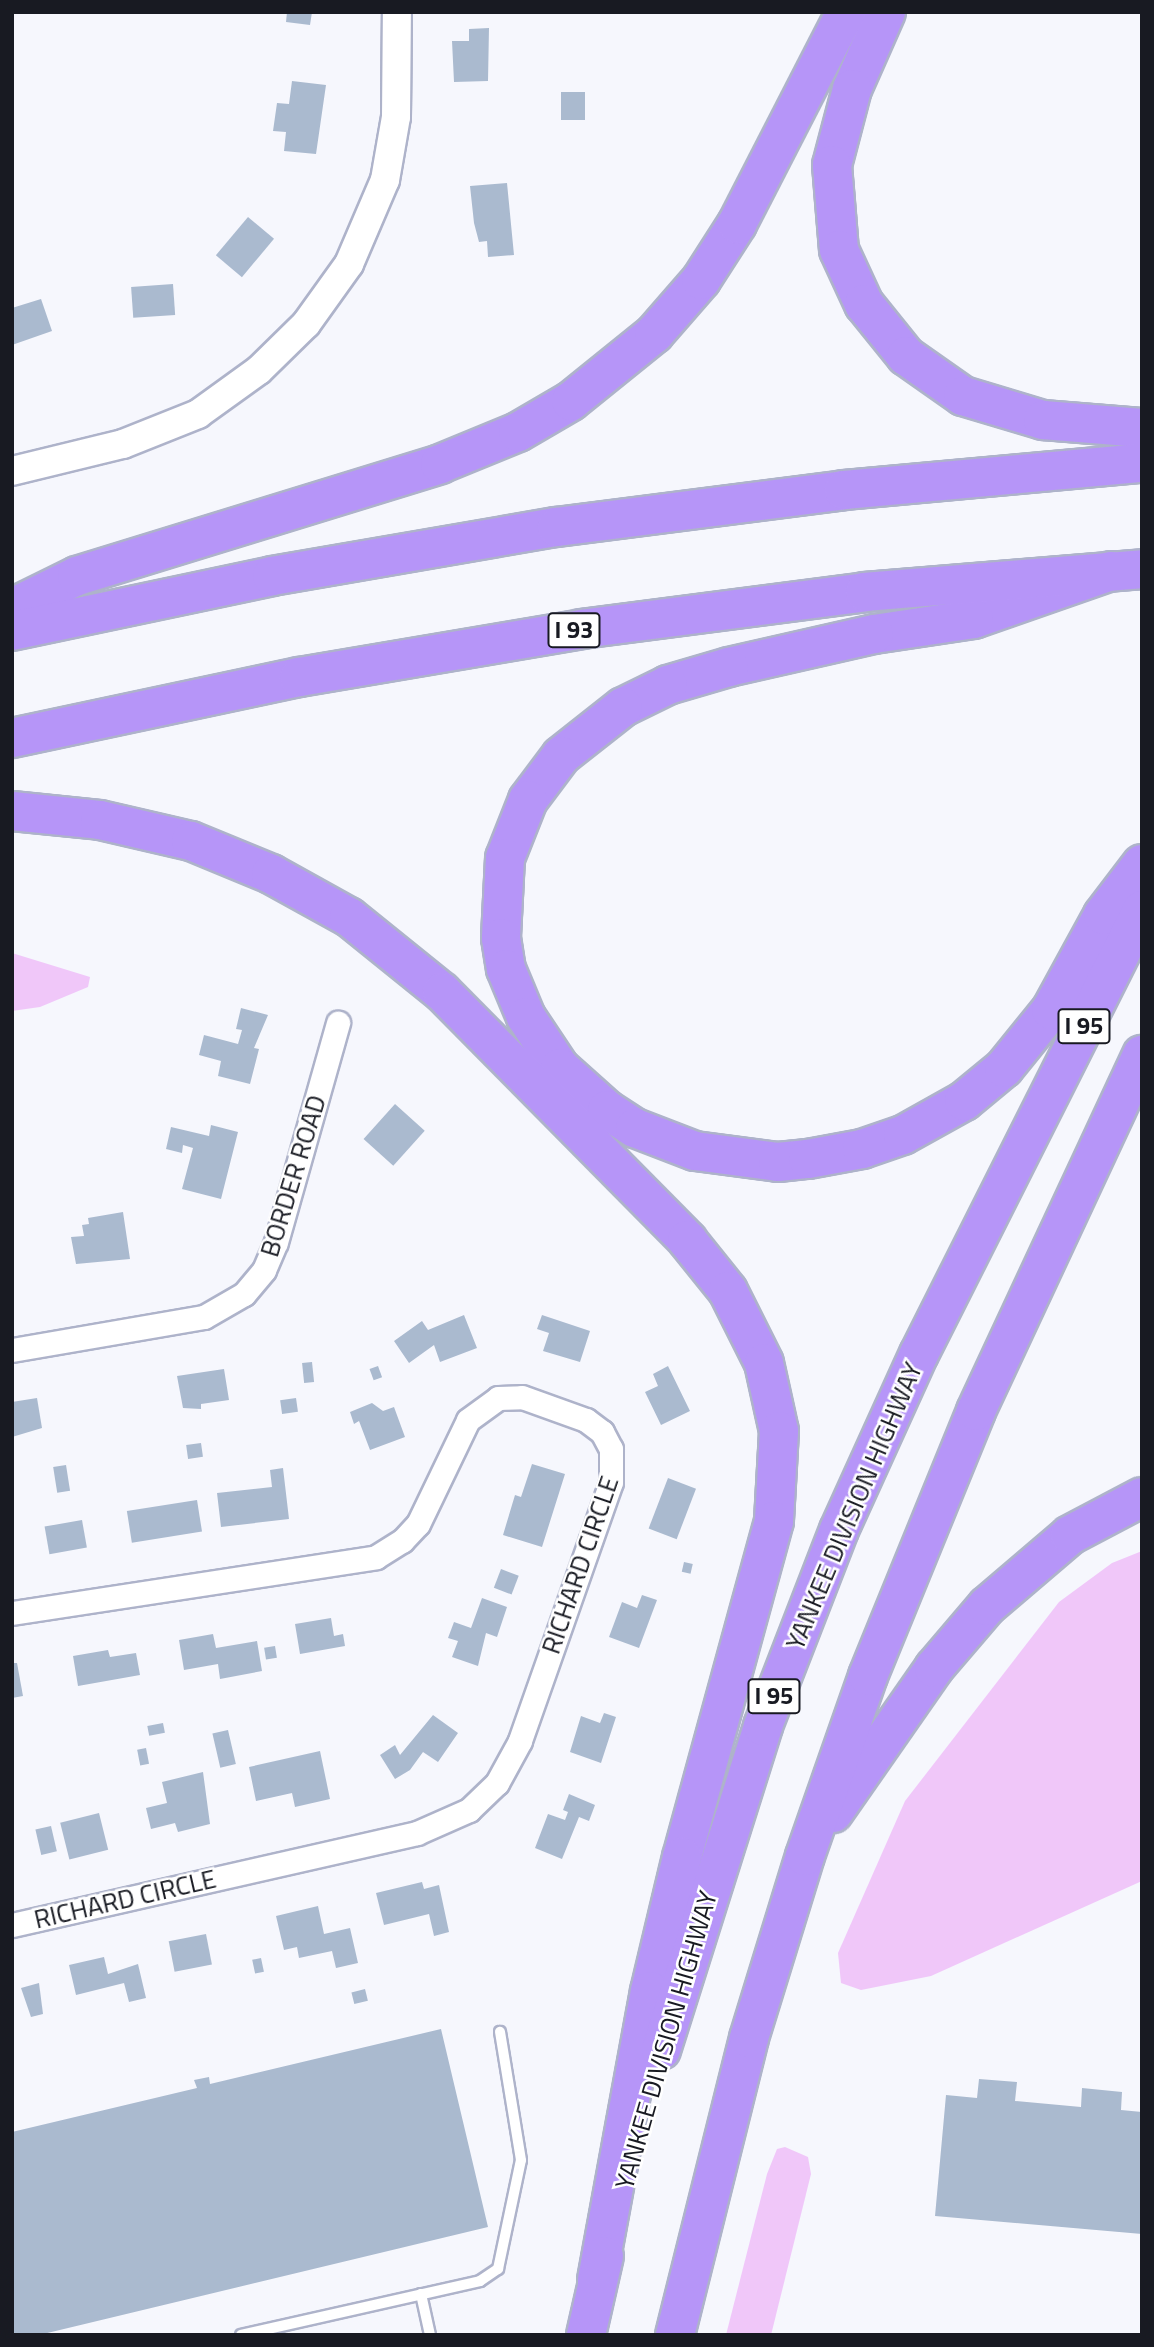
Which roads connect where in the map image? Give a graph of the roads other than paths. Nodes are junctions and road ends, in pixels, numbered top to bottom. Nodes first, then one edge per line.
1 (397, 12) edge
2 (846, 12) edge
3 (886, 12) edge
4 (1142, 428) edge
5 (1142, 463) edge
6 (12, 471) edge
7 (1126, 570) edge
8 (12, 608) edge
9 (12, 631) edge
10 (12, 738) edge
11 (12, 811) edge
12 (1142, 864) edge
13 (1142, 909) edge
14 (338, 1023) dead end
15 (1142, 1055) edge
16 (12, 1350) edge
17 (1142, 1496) edge
18 (12, 1612) edge
19 (805, 1856) junction
20 (12, 1925) edge
21 (500, 2032) dead end
22 (597, 2280) junction
23 (421, 2294) junction
24 (241, 2335) edge
25 (430, 2335) edge
26 (586, 2335) edge
27 (675, 2335) edge

1 - 6 street
2 - 8 highway
3 - 4 highway
5 - 9 highway
7 - 10 highway, I 93
7 - 12 highway
11 - 22 highway
13 - 22 highway, YANKEE DIVISION HIGHWAY / I 95
14 - 16 street, BORDER ROAD
15 - 19 highway, I 95
17 - 19 highway
18 - 20 street, RICHARD CIRCLE
19 - 27 highway, I 95
21 - 23 lane
22 - 26 highway, YANKEE DIVISION HIGHWAY / I 95
23 - 24 lane
23 - 25 lane

